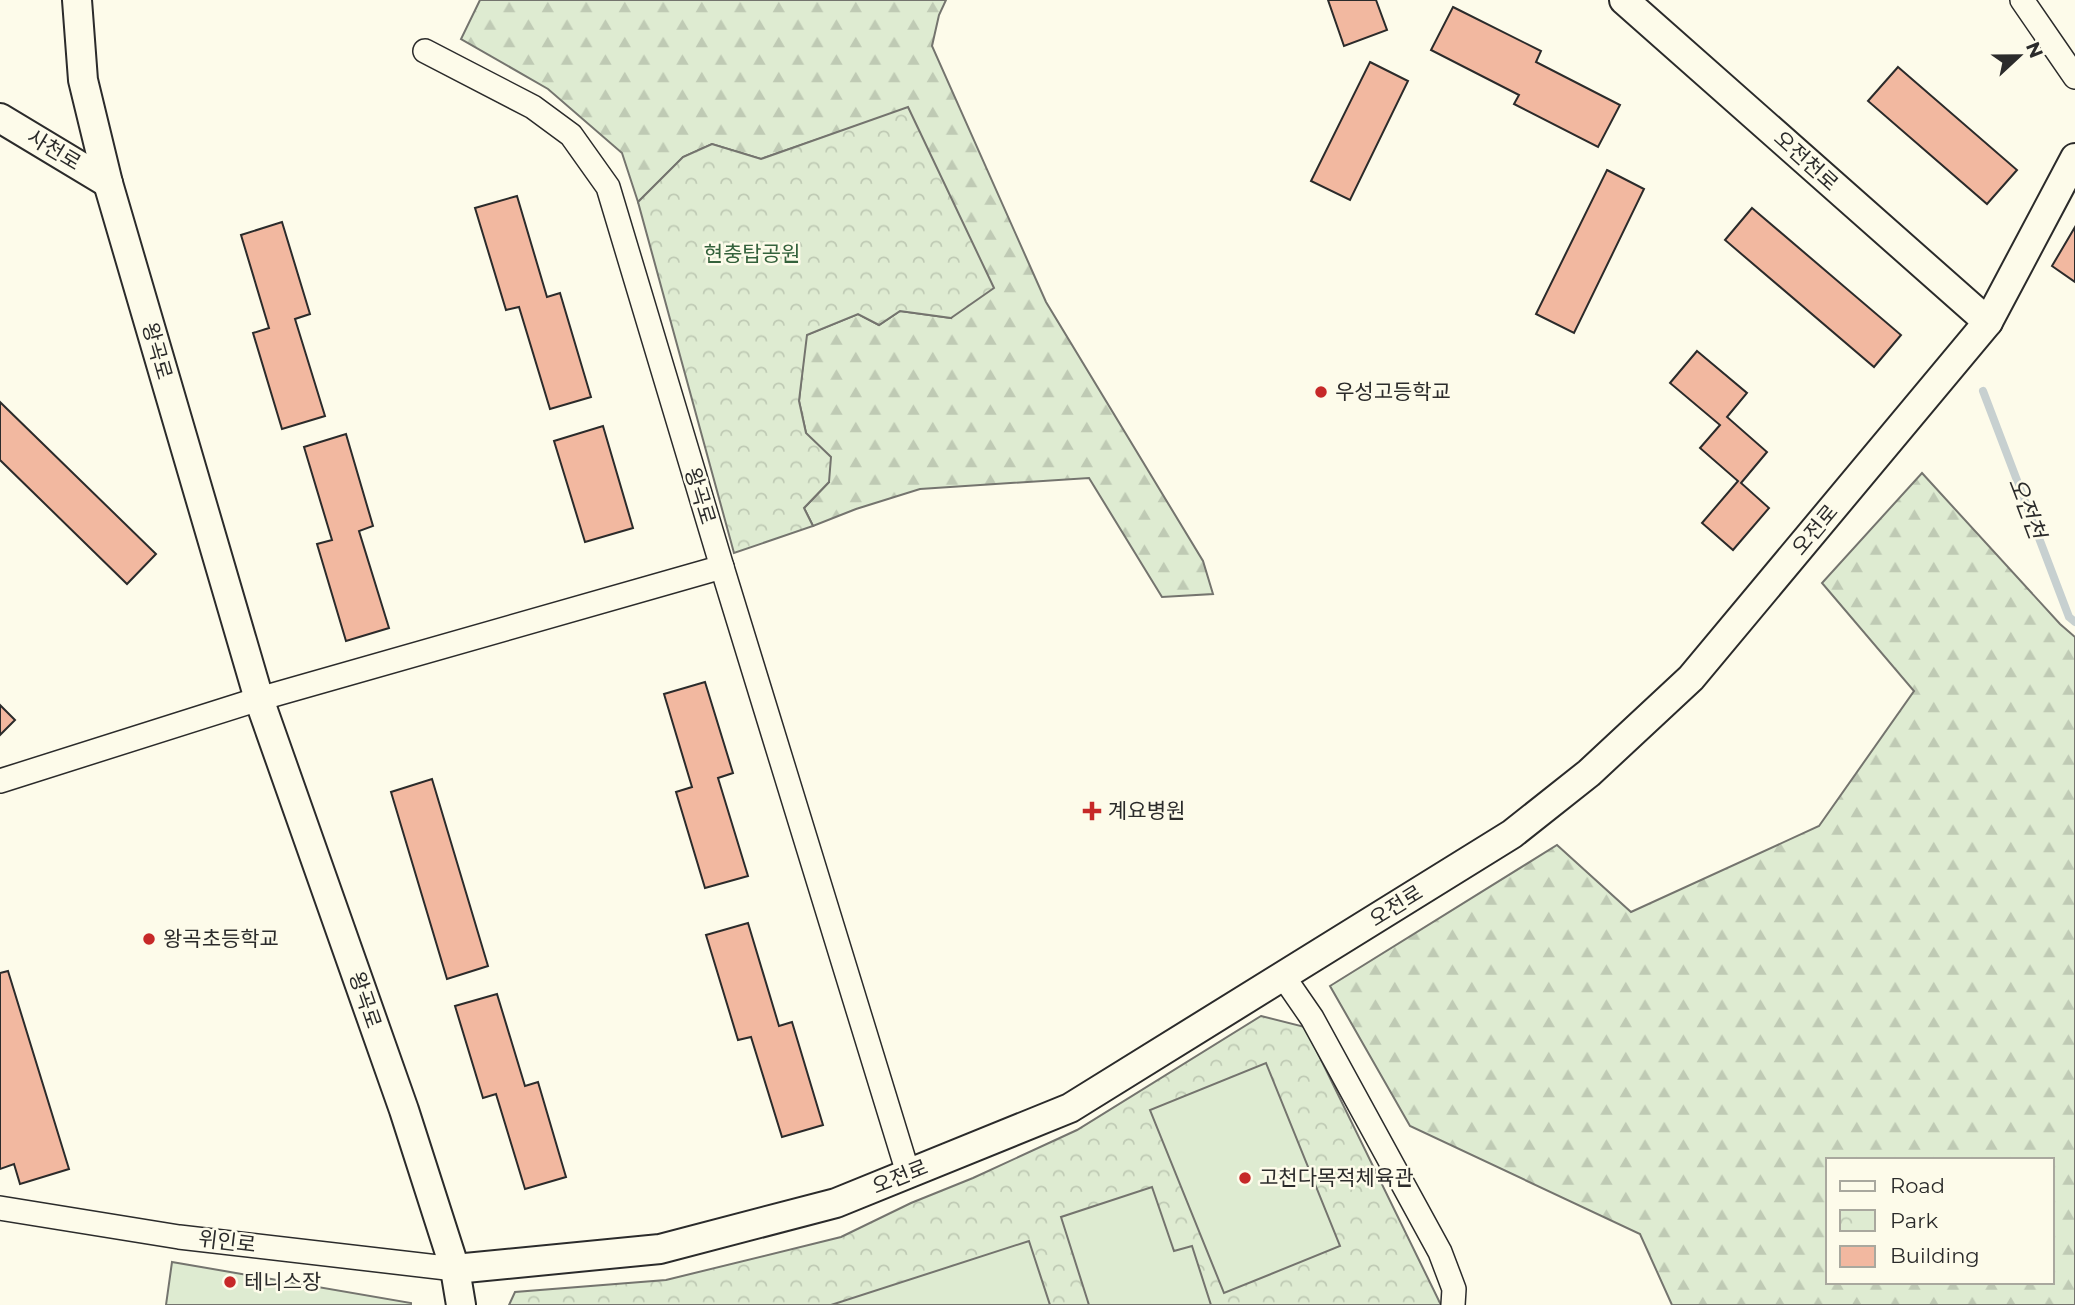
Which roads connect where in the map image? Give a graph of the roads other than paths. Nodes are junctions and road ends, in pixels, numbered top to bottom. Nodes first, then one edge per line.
1 (77, 0) edge
2 (1624, 0) edge
3 (2022, 0) edge
4 (425, 51) dead end
5 (2075, 77) edge
6 (0, 118) edge
7 (2075, 158) edge
8 (108, 183) junction
9 (1988, 323) junction
10 (722, 567) junction
11 (258, 699) junction
12 (0, 781) edge
13 (1283, 976) junction
14 (908, 1173) junction
15 (0, 1208) edge
16 (455, 1269) junction
17 (461, 1305) edge
18 (1453, 1305) edge

1 - 8 street, 왕곡로
2 - 9 street, 오전천로
3 - 5 street
4 - 10 street, 왕곡로
6 - 8 street, 사천로
7 - 9 street, 오전로
8 - 11 street, 왕곡로
9 - 13 street, 오전로
10 - 11 street
10 - 14 street, 왕곡로
11 - 12 street
11 - 16 street, 왕곡로
13 - 14 street, 오전로
13 - 18 street
14 - 16 street, 오전로
15 - 16 street, 위인로
16 - 17 street, 왕곡로

